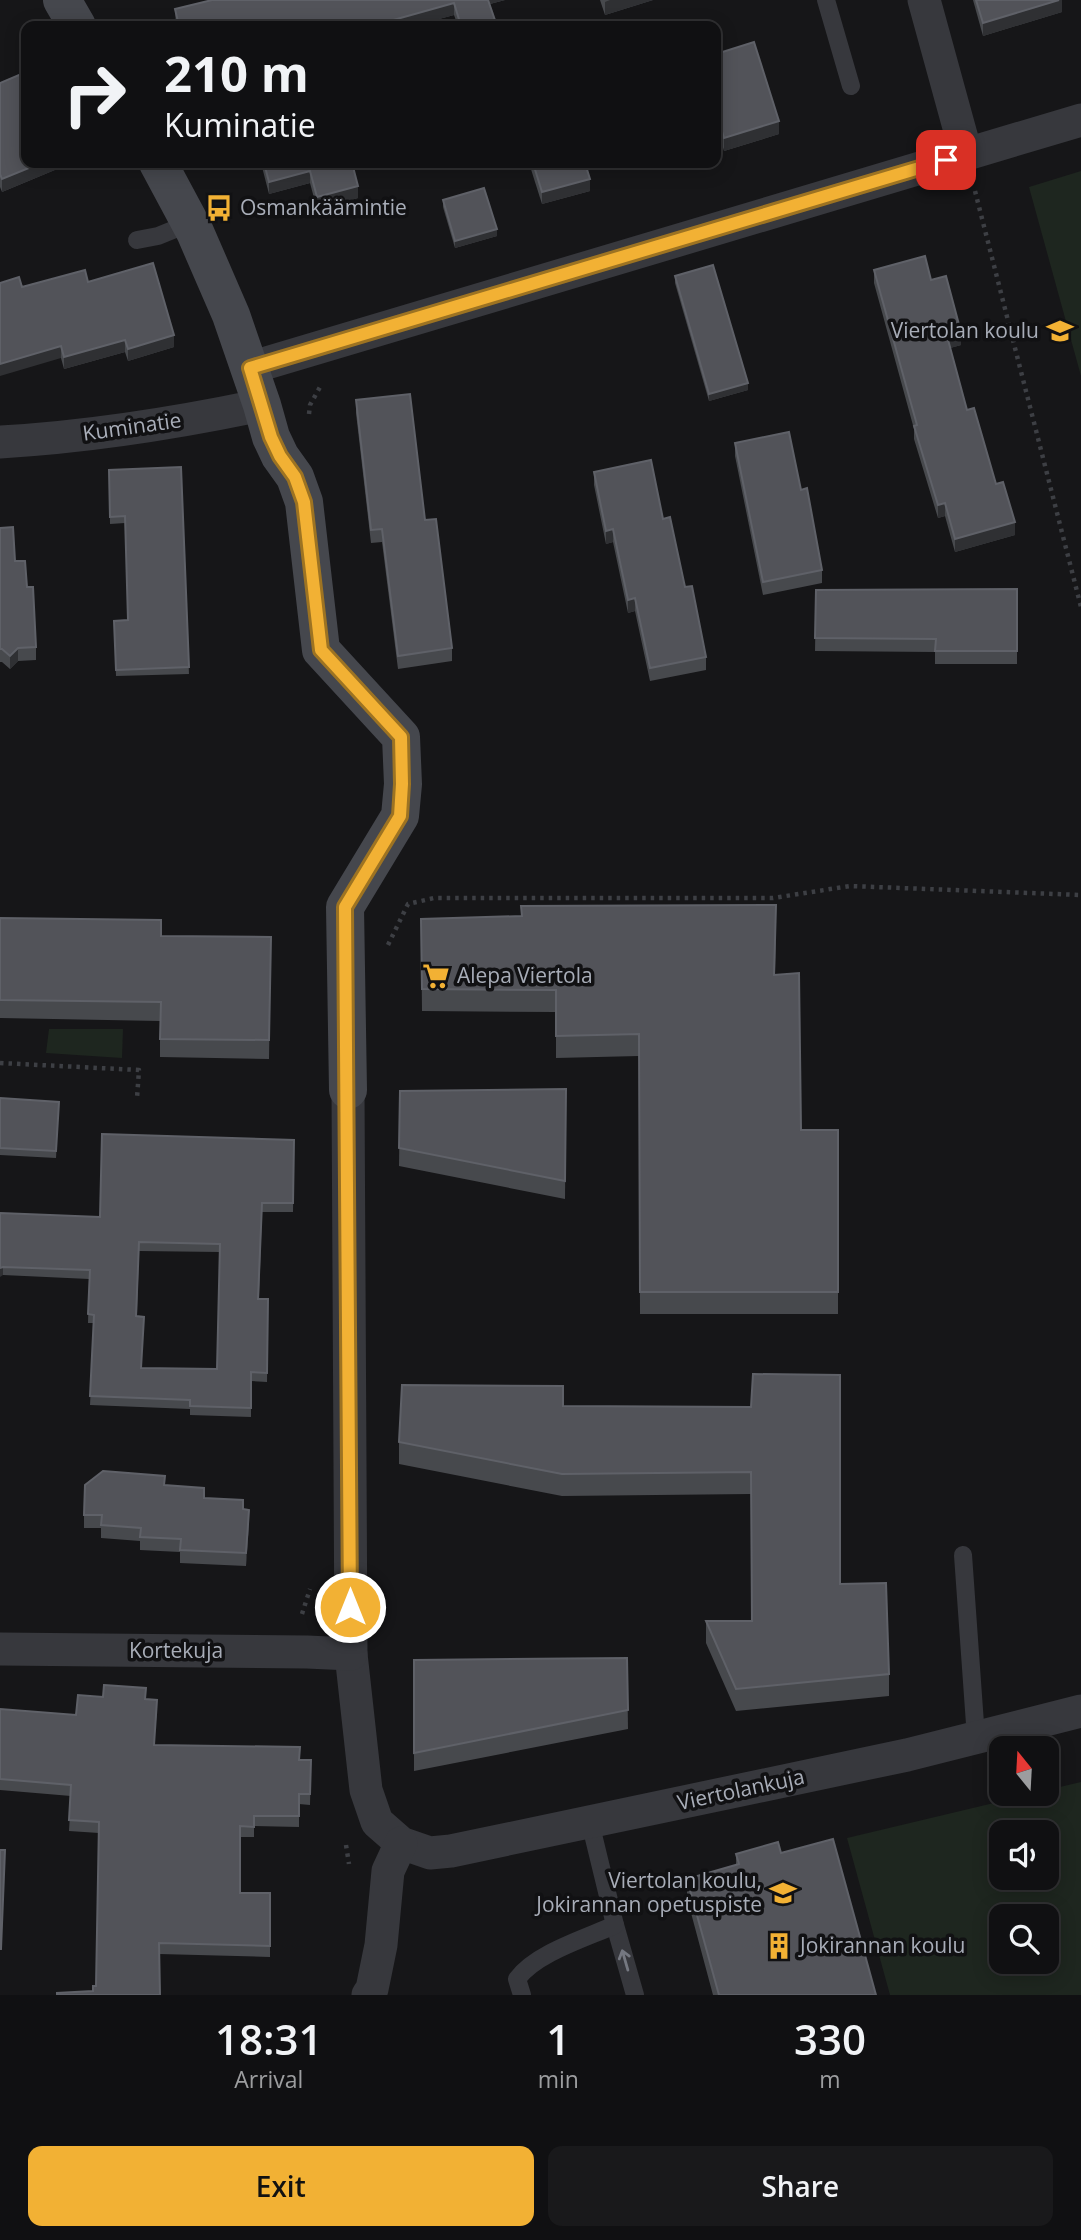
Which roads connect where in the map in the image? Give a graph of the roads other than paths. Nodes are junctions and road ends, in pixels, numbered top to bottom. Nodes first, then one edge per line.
1 (62, 0) edge
2 (825, 0) edge
3 (924, 0) edge
4 (75, 21) edge
5 (851, 86) dead end
6 (1081, 120) edge
7 (966, 153) junction
8 (161, 168) edge
9 (190, 223) junction
10 (138, 240) dead end
11 (250, 368) junction
12 (262, 405) junction
13 (0, 442) edge
14 (348, 1090) joint
15 (963, 1555) dead end
16 (0, 1649) edge
17 (351, 1654) junction
18 (1081, 1711) edge
19 (976, 1738) junction
20 (590, 1822) junction
21 (401, 1843) junction
22 (615, 1925) junction
23 (368, 1995) edge
24 (522, 1995) edge
25 (635, 1995) edge

1 - 4 street
2 - 5 lane
3 - 7 street
6 - 7 street
7 - 11 street
8 - 9 street
9 - 10 lane
9 - 11 street
11 - 12 street
12 - 13 street, Kuminatie
12 - 14 street
14 - 17 street
15 - 19 lane
16 - 17 street, Kortekuja
17 - 21 street
18 - 19 street, Viertolankuja
19 - 20 street, Viertolankuja
20 - 21 street, Viertolankuja
20 - 22 lane
21 - 23 street
22 - 24 lane
25 -> 22 lane

